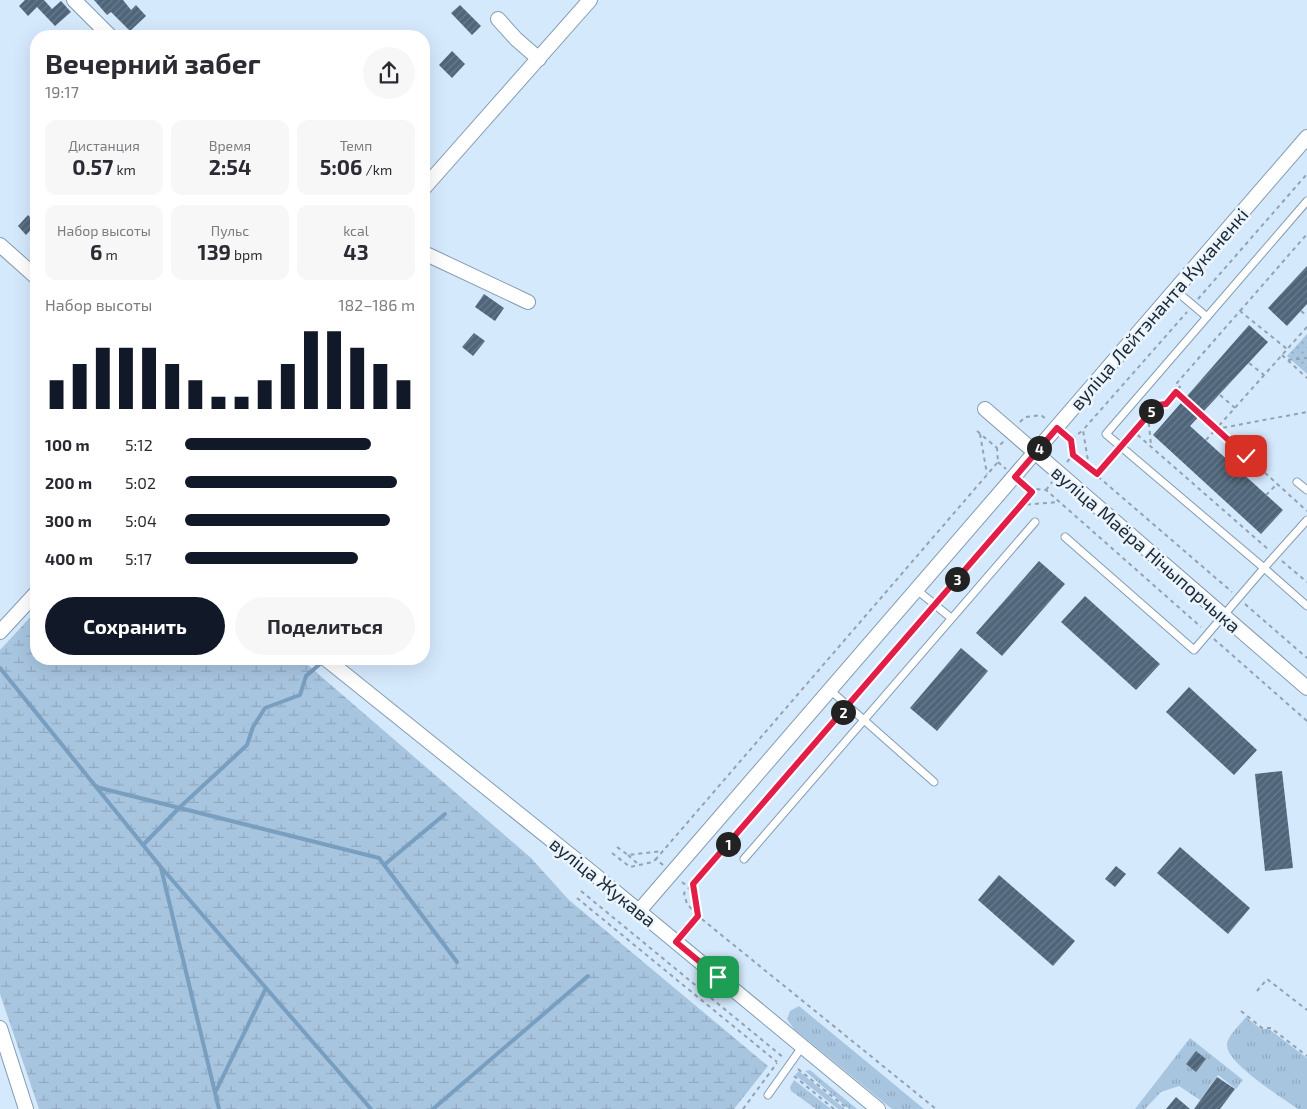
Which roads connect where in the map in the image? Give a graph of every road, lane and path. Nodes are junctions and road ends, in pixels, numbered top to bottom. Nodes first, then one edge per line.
1 (74, 0) edge
2 (590, 0) edge
3 (498, 19) dead end
4 (104, 30) edge
5 (538, 59) junction
6 (1307, 137) edge
7 (1307, 174) edge
8 (430, 181) edge
9 (1305, 206) edge
10 (1307, 234) edge
11 (0, 245) edge
12 (430, 256) edge
13 (30, 272) edge
14 (1175, 290) junction
15 (528, 302) dead end
16 (1193, 305) junction
17 (1240, 310) junction
18 (1301, 311) dead end
19 (1307, 316) edge
20 (1207, 317) junction
21 (1307, 326) edge
22 (1287, 350) junction
23 (1282, 355) junction
24 (1307, 358) edge
25 (1288, 360) junction
26 (1249, 363) dead end
27 (1264, 375) junction
28 (1307, 378) edge
29 (1176, 392) junction
30 (1220, 395) dead end
31 (1235, 408) junction
32 (985, 409) dead end
33 (1307, 412) edge
34 (1148, 415) junction
35 (1057, 428) junction
36 (1216, 429) junction
37 (1083, 430) junction
38 (977, 431) dead end
39 (1133, 431) junction
40 (1011, 432) junction
41 (980, 434) junction
42 (1071, 440) junction
43 (1206, 440) dead end
44 (1121, 446) junction
45 (1152, 447) junction
46 (997, 448) junction
47 (1034, 453) junction
48 (1246, 456) junction
49 (998, 462) junction
50 (1235, 467) dead end
51 (1089, 468) junction
52 (987, 474) junction
53 (1097, 474) junction
54 (1015, 477) junction
55 (1297, 482) dead end
56 (1277, 483) junction
57 (1307, 490) edge
58 (1032, 492) junction
59 (1266, 495) dead end
60 (1059, 502) junction
61 (1021, 505) junction
62 (1307, 510) edge
63 (1307, 520) edge
64 (1035, 522) dead end
65 (1066, 537) dead end
66 (1276, 555) junction
67 (1264, 568) junction
68 (1307, 582) edge
69 (917, 590) junction
70 (1240, 599) junction
71 (30, 600) edge
72 (935, 605) junction
73 (1307, 606) edge
74 (1224, 616) junction
75 (951, 618) junction
76 (0, 632) edge
77 (1209, 634) junction
78 (1307, 658) edge
79 (333, 665) edge
80 (1307, 688) edge
81 (830, 690) junction
82 (848, 706) junction
83 (863, 719) junction
84 (1307, 721) edge
85 (934, 782) dead end
86 (617, 848) dead end
87 (663, 851) junction
88 (612, 853) dead end
89 (628, 855) junction
90 (744, 858) dead end
91 (656, 859) junction
92 (639, 865) junction
93 (672, 873) junction
94 (693, 884) junction
95 (689, 888) junction
96 (581, 891) dead end
97 (577, 898) dead end
98 (639, 911) junction
99 (698, 916) junction
100 (676, 942) junction
101 (662, 958) junction
102 (1257, 991) dead end
103 (1307, 1010) edge
104 (1241, 1011) dead end
105 (0, 1028) edge
106 (802, 1047) junction
107 (1307, 1056) edge
108 (777, 1062) junction
109 (788, 1067) junction
110 (768, 1095) dead end
111 (26, 1109) edge
112 (743, 1109) edge
113 (834, 1109) edge
114 (848, 1109) edge
115 (878, 1109) edge
116 (936, 1109) edge

1 - 4 street
2 - 5 street
3 - 5 street
5 - 8 street
6 - 14 street, вуліца Лейтэнанта Куканенкі
7 - 16 path
9 - 20 lane
10 - 17 path
11 - 13 street
12 - 15 street
14 - 16 lane
14 - 35 street, вуліца Лейтэнанта Куканенкі
16 - 20 lane
16 - 37 path
17 - 22 path
17 - 29 path
18 - 19 path
20 - 44 lane
21 - 22 path
22 - 23 path
23 - 25 path
23 - 27 path
24 - 25 path
25 - 28 path
26 - 27 path
27 - 31 path
29 - 34 path
29 - 36 path
30 - 31 path
31 - 36 path
32 - 40 street, вуліца Маёра Нічыпорчыка
33 - 36 path
34 - 39 path
34 - 45 path
35 - 40 path
35 - 42 path
35 - 47 street, вуліца Лейтэнанта Куканенкі
36 - 43 path
36 - 48 path
37 - 42 path
37 - 51 path
38 - 41 path
39 - 44 path
39 - 45 path
40 - 46 path
40 - 47 street, вуліца Маёра Нічыпорчыка
41 - 46 path
41 - 52 path
42 - 51 path
44 - 53 path
44 - 67 lane
45 - 66 path
46 - 49 path
47 - 54 street, вуліца Лейтэнанта Куканенкі
47 - 74 street, вуліца Маёра Нічыпорчыка
48 - 50 path
48 - 56 path
49 - 52 path
49 - 54 path
51 - 53 path
52 - 87 path
53 - 70 path
54 - 58 path
54 - 69 street, вуліца Лейтэнанта Куканенкі
55 - 57 lane
56 - 59 path
56 - 62 path
58 - 60 path
58 - 61 path
60 - 61 path
60 - 77 path
61 - 72 path
63 - 66 lane
64 - 75 lane
65 - 77 lane
66 - 67 lane
66 - 68 path
67 - 70 lane
67 - 73 lane
69 - 72 lane
69 - 81 street, вуліца Лейтэнанта Куканенкі
70 - 74 lane
70 - 78 path
71 - 76 street
72 - 75 lane
72 - 82 path
74 - 77 lane
74 - 80 street, вуліца Маёра Нічыпорчыка
75 - 83 lane
77 - 84 path
79 - 98 street, вуліца Жукава
81 - 82 lane
81 - 93 street, вуліца Лейтэнанта Куканенкі
82 - 83 lane
82 - 94 path
83 - 85 lane
83 - 90 lane
86 - 89 path
87 - 89 path
87 - 91 path
88 - 92 path
89 - 92 path
91 - 92 path
91 - 93 path
93 - 95 path
93 - 98 street, вуліца Лейтэнанта Куканенкі
94 - 95 path
94 - 99 path
95 - 99 path
96 - 101 path
97 - 108 path
98 - 100 street, вуліца Жукава
99 - 100 path
99 - 116 path
100 - 101 path
100 - 106 street, вуліца Жукава
101 - 109 path
102 - 103 path
104 - 107 path
105 - 111 street
106 - 109 lane
106 - 115 street, вуліца Жукава
108 - 109 path
108 - 112 path
109 - 110 lane
109 - 113 path
109 - 114 path

